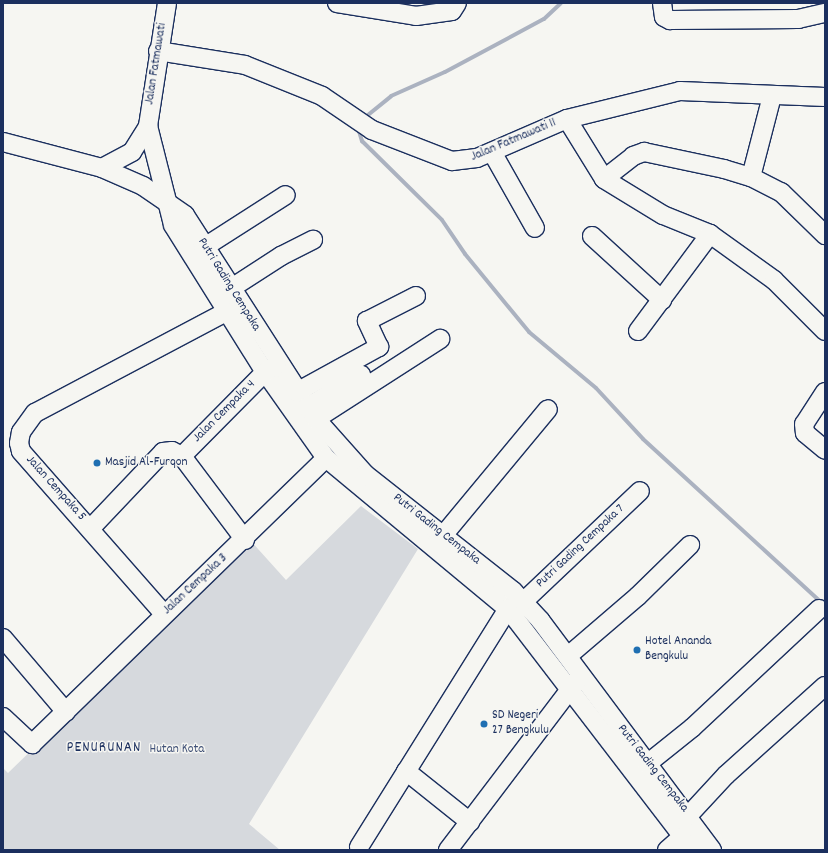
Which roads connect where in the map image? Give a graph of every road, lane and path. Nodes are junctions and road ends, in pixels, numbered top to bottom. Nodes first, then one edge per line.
1 (167, 3) edge
2 (337, 3) edge
3 (457, 3) edge
4 (662, 3) edge
5 (825, 13) edge
6 (158, 51) junction
7 (772, 96) junction
8 (825, 97) edge
9 (567, 118) junction
10 (148, 126) junction
11 (3, 142) edge
12 (492, 152) junction
13 (102, 168) junction
14 (751, 177) junction
15 (604, 179) junction
16 (286, 195) dead end
17 (170, 204) junction
18 (535, 228) dead end
19 (710, 234) junction
20 (825, 235) edge
21 (592, 236) dead end
22 (313, 240) dead end
23 (203, 248) junction
24 (230, 289) junction
25 (416, 296) dead end
26 (662, 300) junction
27 (226, 312) junction
28 (638, 331) dead end
29 (825, 331) edge
30 (440, 339) dead end
31 (272, 368) junction
32 (361, 375) dead end
33 (296, 392) junction
34 (824, 397) edge
35 (548, 409) dead end
36 (311, 413) junction
37 (825, 450) edge
38 (182, 456) junction
39 (326, 458) junction
40 (640, 491) dead end
41 (90, 529) junction
42 (245, 540) junction
43 (439, 541) junction
44 (690, 546) dead end
45 (515, 605) junction
46 (819, 608) dead end
47 (164, 614) junction
48 (3, 638) edge
49 (568, 656) junction
50 (576, 682) junction
51 (825, 686) edge
52 (66, 712) junction
53 (3, 717) edge
54 (647, 764) junction
55 (406, 771) junction
56 (688, 816) junction
57 (470, 822) junction
58 (687, 844) edge
59 (359, 847) dead end
60 (448, 850) edge
61 (667, 850) edge
62 (712, 850) edge

1 - 6 street, Jalan Fatmawati
2 - 3 street
4 - 5 street
6 - 10 street, Jalan Fatmawati
6 - 12 street, Jalan Fatmawati 11
7 - 8 street
7 - 9 street
7 - 14 street
9 - 12 street, Jalan Fatmawati 11
9 - 15 street, Jalan Fatmawati 11
10 - 13 street
10 - 17 street, Putri Gading Cempaka
11 - 13 street, Putri Gading Cempaka
12 - 18 street
13 - 17 street, Putri Gading Cempaka
14 - 15 street
14 - 20 street
15 - 19 street, Jalan Fatmawati 11
16 - 23 street
17 - 23 street, Putri Gading Cempaka
17 - 27 street, Putri Gading Cempaka
19 - 26 street
19 - 29 street, Jalan Fatmawati 11
21 - 26 street
22 - 24 street
23 - 24 street, Putri Gading Cempaka
24 - 31 street, Putri Gading Cempaka
25 - 33 street
26 - 28 street
27 - 31 street, Putri Gading Cempaka
27 - 41 street, Jalan Cempaka 5
30 - 36 street
31 - 33 street, Putri Gading Cempaka
31 - 38 street, Jalan Cempaka 4
31 - 39 street, Putri Gading Cempaka
32 - 36 street
33 - 36 street, Putri Gading Cempaka
34 - 37 street
35 - 43 street
36 - 43 street, Putri Gading Cempaka
38 - 41 street
38 - 42 street
39 - 42 street, Jalan Cempaka 3
39 - 43 street, Putri Gading Cempaka
40 - 45 street, Putri Gading Cempaka 7
41 - 47 street, Jalan Cempaka 5
42 - 47 street, Jalan Cempaka 3
43 - 45 street, Putri Gading Cempaka
44 - 49 street
45 - 49 street, Putri Gading Cempaka
45 - 50 street, Putri Gading Cempaka
45 - 55 street, Putri Gading Cempaka 7
46 - 54 street
47 - 52 street, Jalan Cempaka 3
48 - 52 street
49 - 50 street, Putri Gading Cempaka
50 - 54 street, Putri Gading Cempaka
50 - 57 street
50 - 58 street, Putri Gading Cempaka
51 - 56 street
52 - 53 street, Jalan Cempaka 3
54 - 56 street, Putri Gading Cempaka
55 - 57 street
55 - 59 street, Putri Gading Cempaka 7
56 - 62 street, Putri Gading Cempaka
57 - 60 street
58 - 61 street

